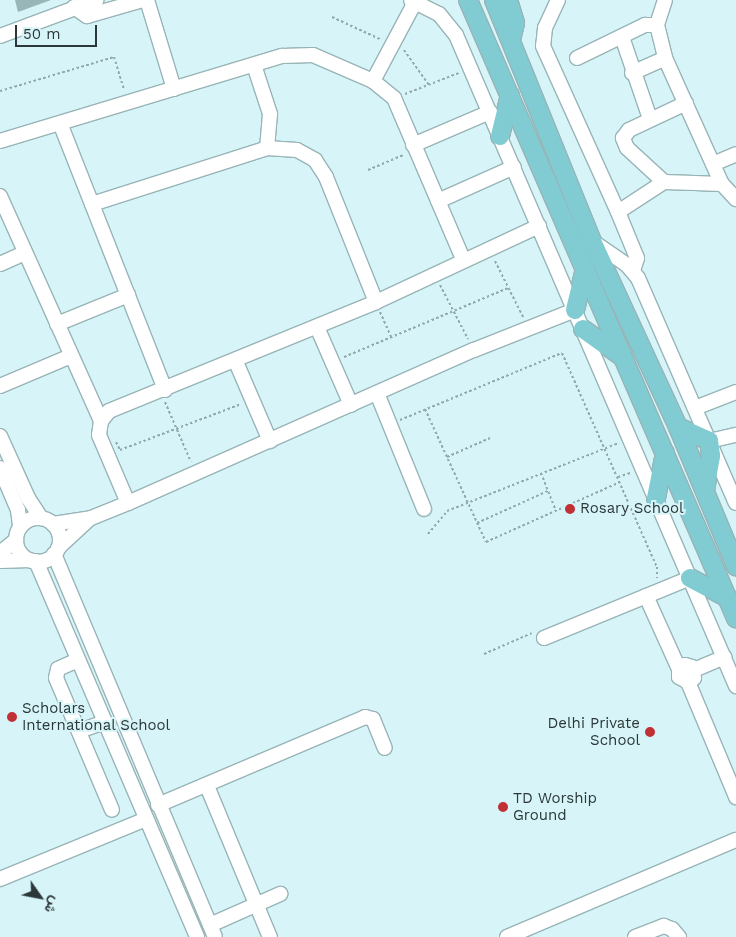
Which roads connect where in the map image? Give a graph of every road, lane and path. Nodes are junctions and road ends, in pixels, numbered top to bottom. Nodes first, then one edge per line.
1 (97, 0) edge
2 (143, 0) edge
3 (147, 0) edge
4 (456, 0) edge
5 (468, 0) edge
6 (494, 0) edge
7 (508, 0) edge
8 (558, 0) edge
9 (665, 0) edge
10 (413, 1) edge
11 (74, 7) junction
12 (479, 25) junction
13 (657, 25) junction
14 (0, 36) edge
15 (622, 37) junction
16 (510, 42) junction
17 (577, 58) dead end
18 (664, 58) junction
19 (254, 65) junction
20 (471, 68) junction
21 (632, 73) junction
22 (374, 81) junction
23 (174, 89) junction
24 (0, 91) edge
25 (510, 95) junction
26 (394, 98) junction
27 (128, 102) junction
28 (686, 103) junction
29 (490, 112) junction
30 (650, 119) junction
31 (60, 123) junction
32 (500, 136) junction
33 (0, 141) edge
34 (267, 148) junction
35 (414, 148) junction
36 (736, 154) edge
37 (713, 164) junction
38 (514, 167) junction
39 (368, 170) dead end
40 (664, 182) junction
41 (722, 184) junction
42 (0, 196) edge
43 (736, 199) edge
44 (438, 201) junction
45 (92, 204) junction
46 (618, 212) junction
47 (539, 226) junction
48 (592, 240) junction
49 (489, 250) junction
50 (25, 253) junction
51 (464, 261) junction
52 (0, 264) edge
53 (585, 269) junction
54 (633, 271) junction
55 (435, 275) junction
56 (508, 288) junction
57 (128, 295) junction
58 (376, 302) junction
59 (575, 310) junction
60 (454, 311) junction
61 (57, 324) junction
62 (317, 327) junction
63 (583, 329) junction
64 (530, 330) junction
65 (391, 337) junction
66 (474, 350) junction
67 (71, 356) junction
68 (625, 359) junction
69 (236, 362) junction
70 (332, 362) junction
71 (0, 386) edge
72 (163, 391) junction
73 (736, 392) edge
74 (377, 393) junction
75 (252, 400) junction
76 (351, 405) junction
77 (695, 408) junction
78 (425, 409) junction
79 (102, 419) junction
80 (390, 425) junction
81 (678, 427) junction
82 (176, 428) junction
83 (736, 435) edge
84 (0, 436) edge
85 (490, 438) dead end
86 (630, 438) junction
87 (270, 441) junction
88 (710, 441) junction
89 (606, 448) junction
90 (665, 452) junction
91 (447, 457) junction
92 (196, 473) junction
93 (540, 473) junction
94 (2, 476) edge
95 (620, 482) junction
96 (548, 491) junction
97 (705, 492) junction
98 (734, 494) edge
99 (656, 498) junction
100 (468, 502) junction
101 (128, 503) junction
102 (424, 508) dead end
103 (556, 511) junction
104 (91, 518) junction
105 (47, 521) junction
106 (477, 523) junction
107 (18, 533) junction
108 (428, 534) dead end
109 (56, 551) junction
110 (0, 553) edge
111 (33, 560) junction
112 (0, 561) edge
113 (736, 566) edge
114 (690, 578) junction
115 (652, 582) dead end
116 (646, 596) junction
117 (728, 598) junction
118 (736, 618) edge
119 (540, 634) joint
120 (484, 654) dead end
121 (724, 657) junction
122 (78, 660) junction
123 (691, 676) junction
124 (736, 686) edge
125 (105, 722) junction
126 (78, 732) junction
127 (386, 748) dead end
128 (207, 786) junction
129 (736, 797) edge
130 (158, 805) junction
131 (112, 810) dead end
132 (146, 819) junction
133 (736, 840) edge
134 (0, 879) edge
135 (280, 894) dead end
136 (257, 905) junction
137 (212, 931) edge
138 (192, 936) edge
139 (270, 937) edge
140 (507, 937) edge
141 (635, 937) edge
142 (678, 937) edge

1 - 11 street
2 - 11 street
3 - 23 street
4 - 12 main road
5 - 12 main road
6 - 16 main road
7 - 16 main road
8 - 46 street
9 - 13 street
10 - 20 street
10 - 22 street
11 - 14 street
12 - 25 main road
13 - 15 street
13 - 18 street
15 - 17 street
15 - 21 street
16 - 48 main road
18 - 21 street
18 - 28 street
19 - 22 street
19 - 23 street
19 - 34 street
20 - 26 path
20 - 29 street
21 - 30 street
22 - 26 street
23 - 27 street
24 - 27 path
25 - 32 main road
25 - 53 main road
26 - 35 street
27 - 31 street
28 - 30 street
28 - 37 street
29 - 32 street
29 - 35 street
30 - 40 street
31 - 33 street
31 - 45 street
32 - 38 street
34 - 45 street
34 - 58 street
35 - 39 path
35 - 44 street
36 - 37 street
37 - 41 street
38 - 44 street
38 - 47 street
40 - 41 street
40 - 46 street
41 - 43 street
42 - 50 street
44 - 51 street
45 - 57 street
46 - 54 street
47 - 49 street
47 - 59 street
48 - 54 street
48 - 81 main road
49 - 51 street
49 - 56 path
50 - 52 street
50 - 61 street
51 - 55 street
53 - 59 main road
53 - 68 main road
54 - 77 street
55 - 58 street
55 - 60 path
56 - 60 path
56 - 64 path
57 - 61 street
57 - 72 street
58 - 62 street
58 - 65 path
59 - 63 street
59 - 64 street
60 - 65 path
60 - 66 path
61 - 67 street
62 - 69 street
62 - 70 street
63 - 68 main road
63 - 86 street
64 - 66 street
65 - 70 path
66 - 74 street
67 - 71 street
67 - 79 street
68 - 90 main road
69 - 72 street
69 - 75 street
70 - 76 street
72 - 79 street
72 - 82 path
73 - 77 street
74 - 76 street
74 - 80 street
75 - 82 path
75 - 87 street
76 - 87 street
77 - 88 street
78 - 80 path
78 - 89 path
78 - 91 path
79 - 82 path
79 - 101 street
80 - 102 street
81 - 88 main road
81 - 97 main road
82 - 92 path
83 - 88 street
84 - 105 street
85 - 91 path
86 - 89 path
86 - 99 street
87 - 92 street
88 - 97 main road
88 - 98 street
89 - 93 path
89 - 95 path
90 - 99 main road
90 - 117 main road
91 - 100 path
92 - 101 street
93 - 96 path
93 - 100 path
94 - 107 street
95 - 103 path
95 - 115 path
96 - 103 path
96 - 106 path
97 - 113 main road
99 - 114 street
100 - 106 path
100 - 108 path
101 - 104 street
103 - 106 path
104 - 105 street
104 - 109 street
105 - 107 street
105 - 109 street
107 - 110 street
107 - 111 street
109 - 111 street
109 - 130 street
111 - 112 street
111 - 122 street
114 - 116 street
114 - 117 main road
114 - 121 street
116 - 119 street
116 - 123 street
117 - 118 main road
119 - 120 path
121 - 123 street
121 - 124 street
122 - 125 street
122 - 126 street
123 - 129 street
125 - 126 street
125 - 132 street
126 - 131 street
127 - 128 street
128 - 130 street
128 - 136 street
130 - 137 street
132 - 134 street
132 - 138 street
133 - 140 street
135 - 136 street
136 - 137 street
136 - 139 street
141 - 142 street

